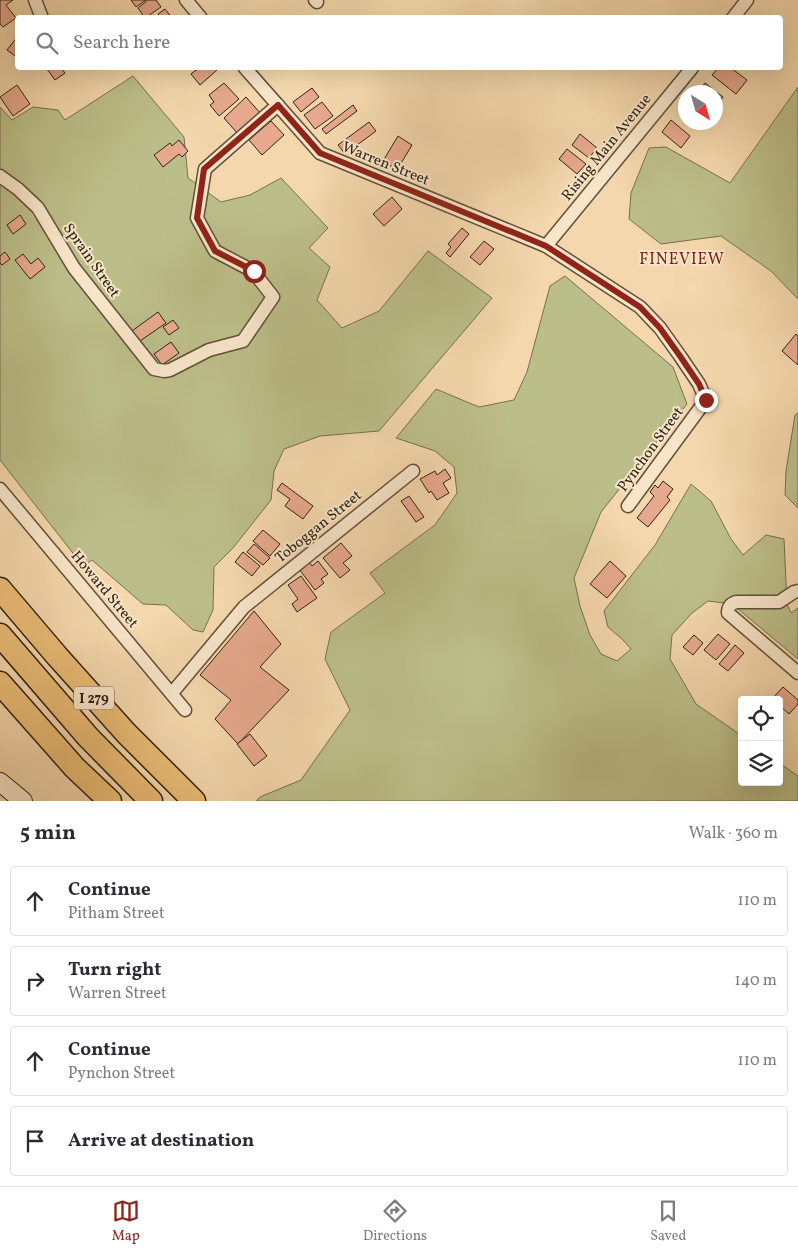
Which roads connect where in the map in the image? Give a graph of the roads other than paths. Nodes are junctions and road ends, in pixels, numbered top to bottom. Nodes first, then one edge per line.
1 (35, 0) edge
2 (186, 0) edge
3 (747, 0) edge
4 (41, 15) edge
5 (198, 15) edge
6 (735, 15) edge
7 (247, 70) edge
8 (690, 70) edge
9 (278, 105) junction
10 (0, 176) edge
11 (546, 246) junction
12 (412, 471) dead end
13 (0, 489) edge
14 (628, 506) dead end
15 (0, 589) edge
16 (798, 591) edge
17 (0, 636) edge
18 (798, 673) edge
19 (0, 683) edge
20 (172, 693) junction
21 (185, 710) dead end
22 (0, 782) edge
23 (23, 801) edge
24 (110, 801) edge
25 (151, 801) edge
26 (194, 801) edge

1 - 4 street
2 - 5 street
3 - 6 street
7 - 9 street, Warren Street
8 - 11 street, Rising Main Avenue
9 - 10 street, Sprain Street
9 - 11 street, Warren Street
11 - 14 street, Pynchon Street
12 - 20 street, Toboggan Street
13 - 20 street, Howard Street
15 - 26 highway, I 279
16 - 18 street
17 - 25 highway
19 - 24 highway
20 - 21 street, Howard Street
22 - 23 main road

